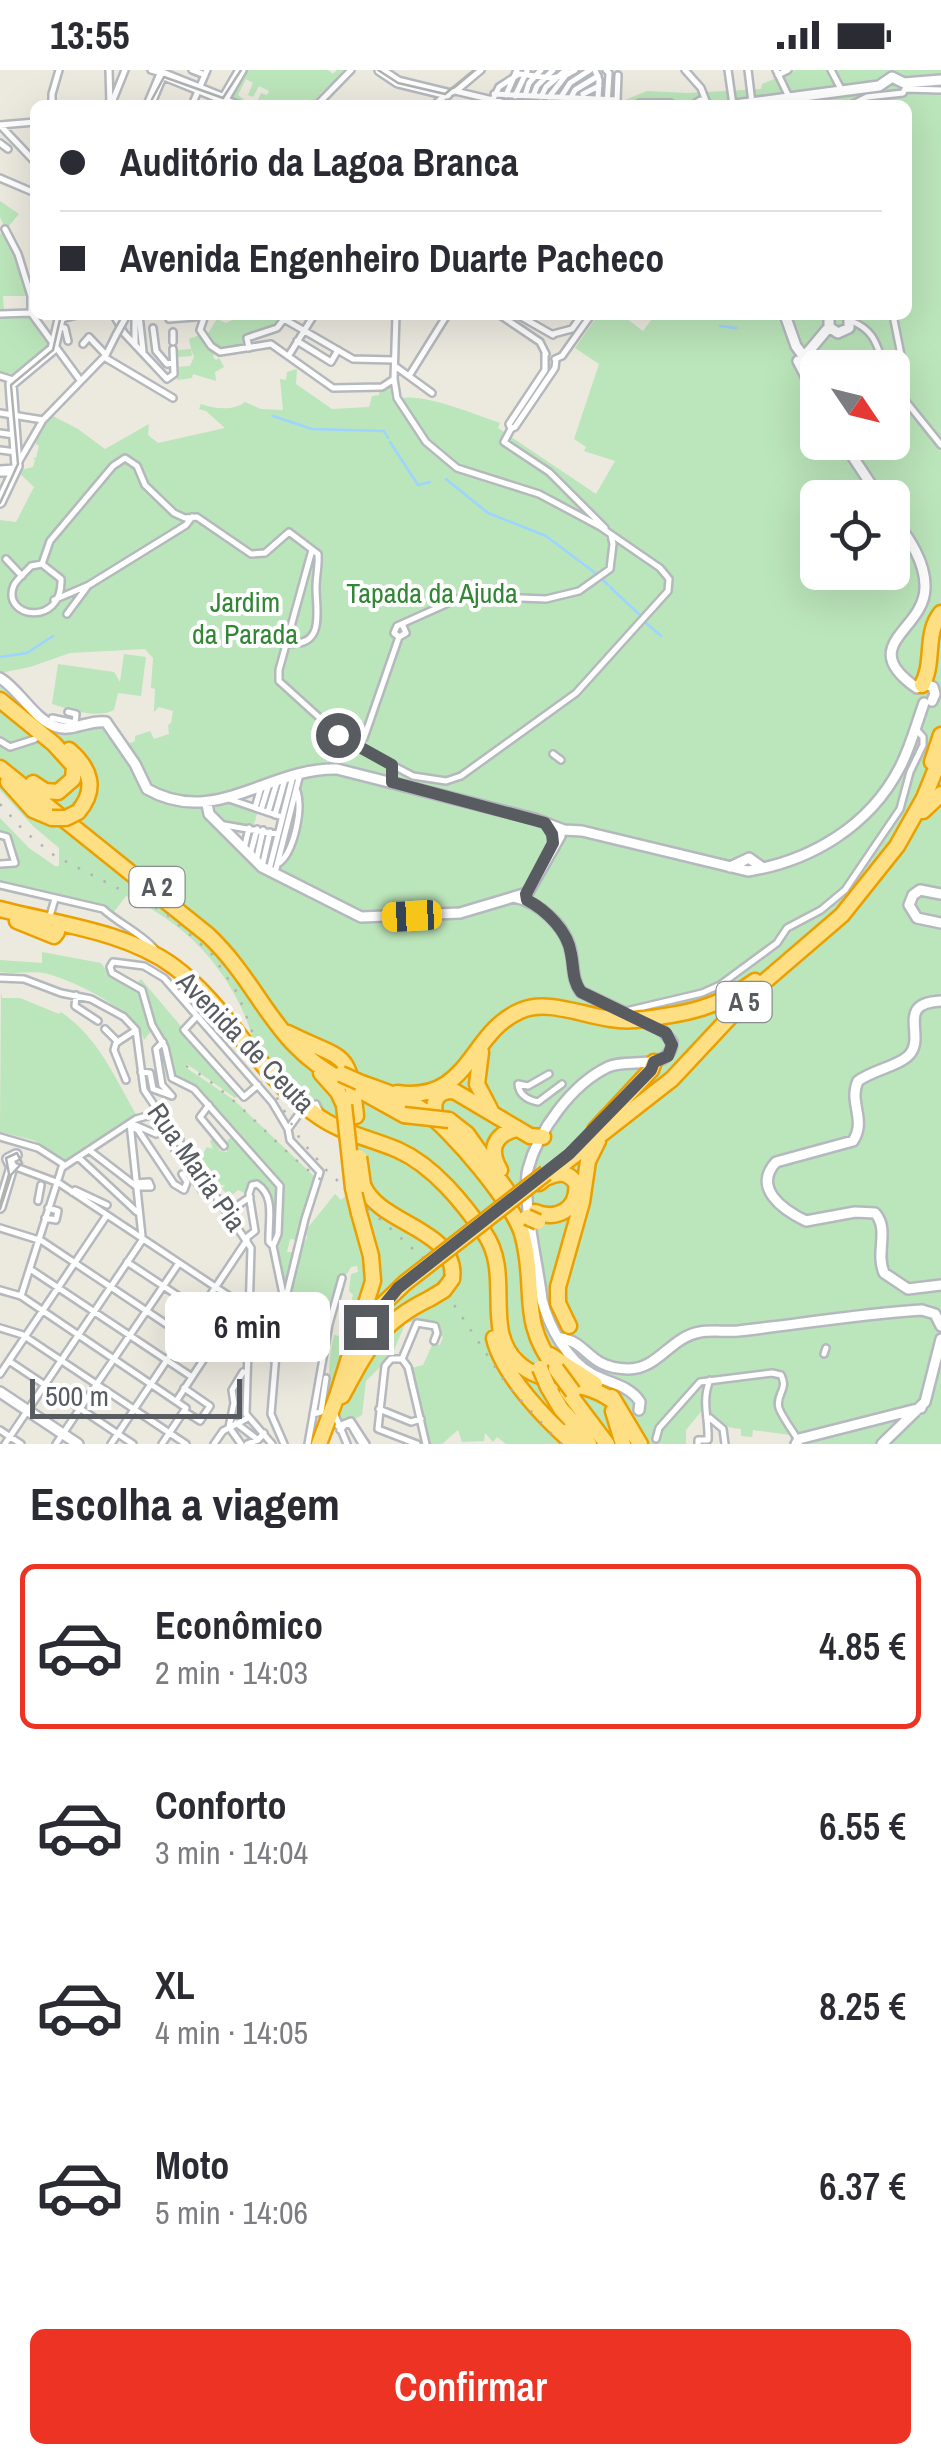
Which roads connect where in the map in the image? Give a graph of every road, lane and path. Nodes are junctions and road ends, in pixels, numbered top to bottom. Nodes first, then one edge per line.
1 (59, 70) edge
2 (108, 70) edge
3 (125, 70) edge
4 (192, 70) edge
5 (241, 70) edge
6 (351, 70) edge
7 (380, 70) edge
8 (481, 70) edge
9 (517, 70) edge
10 (552, 70) edge
11 (576, 70) edge
12 (685, 70) edge
13 (728, 70) edge
14 (748, 70) edge
15 (788, 70) edge
16 (831, 70) edge
17 (159, 71) edge
18 (598, 71) edge
19 (526, 72) edge
20 (777, 72) edge
21 (206, 73) edge
22 (566, 73) edge
23 (889, 73) edge
24 (174, 74) edge
25 (541, 74) edge
26 (618, 75) dead end
27 (512, 77) junction
28 (556, 77) junction
29 (941, 80) edge
30 (599, 86) junction
31 (840, 89) junction
32 (199, 90) junction
33 (941, 90) edge
34 (451, 92) junction
35 (583, 94) dead end
36 (506, 95) junction
37 (516, 96) junction
38 (529, 96) junction
39 (794, 96) junction
40 (541, 97) junction
41 (549, 97) junction
42 (560, 97) junction
43 (492, 99) edge
44 (598, 99) junction
45 (52, 100) edge
46 (111, 100) edge
47 (113, 100) edge
48 (150, 100) edge
49 (194, 100) edge
50 (215, 100) edge
51 (218, 100) edge
52 (321, 100) edge
53 (441, 100) edge
54 (529, 100) edge
55 (565, 100) edge
56 (570, 100) edge
57 (588, 100) edge
58 (601, 100) edge
59 (607, 100) edge
60 (616, 100) edge
61 (702, 100) edge
62 (733, 100) edge
63 (752, 100) edge
64 (770, 100) edge
65 (802, 100) edge
66 (862, 100) edge
67 (30, 122) edge
68 (0, 125) edge
69 (0, 143) edge
70 (8, 149) dead end
71 (30, 157) edge
72 (0, 178) edge
73 (30, 191) edge
74 (5, 229) dead end
75 (30, 293) edge
76 (30, 313) edge
77 (0, 314) edge
78 (36, 320) edge
79 (60, 320) edge
80 (117, 320) edge
81 (124, 320) edge
82 (136, 320) edge
83 (138, 320) edge
84 (203, 320) edge
85 (283, 320) edge
86 (286, 320) edge
87 (311, 320) edge
88 (396, 320) edge
89 (444, 320) edge
90 (508, 320) edge
91 (527, 320) edge
92 (578, 320) edge
93 (587, 320) edge
94 (787, 320) edge
95 (829, 320) edge
96 (849, 320) edge
97 (853, 320) edge
98 (894, 320) edge
99 (828, 327) junction
100 (154, 328) dead end
101 (94, 330) dead end
102 (304, 331) junction
103 (172, 332) dead end
104 (553, 334) junction
105 (562, 334) junction
106 (89, 337) junction
107 (68, 340) dead end
108 (297, 342) junction
109 (55, 344) junction
110 (82, 344) dead end
111 (134, 345) junction
112 (569, 346) junction
113 (249, 348) junction
114 (338, 350) junction
115 (809, 350) edge
116 (879, 350) edge
117 (900, 350) edge
118 (545, 351) junction
119 (800, 351) edge
120 (143, 354) junction
121 (289, 354) junction
122 (105, 356) junction
123 (556, 359) junction
124 (174, 362) junction
125 (394, 362) junction
126 (800, 364) edge
127 (0, 376) edge
128 (408, 376) junction
129 (794, 376) dead end
130 (394, 379) junction
131 (13, 380) junction
132 (80, 380) junction
133 (432, 393) dead end
134 (173, 398) dead end
135 (910, 407) edge
136 (0, 413) edge
137 (12, 415) junction
138 (43, 420) junction
139 (511, 429) junction
140 (0, 433) edge
141 (14, 435) junction
142 (941, 445) edge
143 (0, 450) edge
144 (20, 452) junction
145 (16, 468) junction
146 (0, 472) edge
147 (0, 502) edge
148 (192, 518) junction
149 (608, 532) junction
150 (622, 542) junction
151 (910, 543) edge
152 (613, 544) junction
153 (312, 550) junction
154 (6, 559) dead end
155 (42, 564) junction
156 (22, 576) junction
157 (89, 585) junction
158 (54, 600) junction
159 (67, 614) dead end
160 (941, 615) edge
161 (286, 643) junction
162 (0, 681) edge
163 (930, 697) edge
164 (0, 698) edge
165 (68, 712) dead end
166 (52, 718) dead end
167 (75, 724) junction
168 (915, 728) junction
169 (941, 735) edge
170 (364, 738) junction
171 (35, 740) dead end
172 (0, 741) edge
173 (354, 744) junction
174 (368, 752) junction
175 (553, 754) dead end
176 (941, 756) edge
177 (561, 760) dead end
178 (0, 766) edge
179 (395, 772) junction
180 (27, 782) junction
181 (269, 785) junction
182 (941, 794) edge
183 (207, 804) junction
184 (264, 812) junction
185 (557, 831) junction
186 (906, 831) junction
187 (0, 835) edge
188 (261, 844) junction
189 (8, 864) edge
190 (0, 886) edge
191 (941, 894) edge
192 (531, 897) junction
193 (55, 899) junction
194 (0, 913) edge
195 (111, 920) junction
196 (941, 924) edge
197 (61, 928) junction
198 (106, 936) junction
199 (156, 959) junction
200 (0, 978) edge
201 (760, 978) junction
202 (183, 991) junction
203 (76, 996) junction
204 (941, 1001) edge
205 (514, 1014) junction
206 (198, 1016) junction
207 (631, 1019) junction
208 (98, 1020) dead end
209 (105, 1029) dead end
210 (136, 1030) junction
211 (285, 1033) junction
212 (118, 1042) junction
213 (163, 1042) junction
214 (240, 1044) junction
215 (310, 1062) junction
216 (654, 1062) junction
217 (140, 1072) junction
218 (549, 1074) dead end
219 (126, 1080) dead end
220 (353, 1083) junction
221 (562, 1084) dead end
222 (258, 1085) junction
223 (387, 1093) junction
224 (209, 1105) junction
225 (476, 1105) junction
226 (302, 1109) junction
227 (350, 1111) junction
228 (162, 1112) junction
229 (423, 1114) junction
230 (444, 1121) junction
231 (502, 1121) junction
232 (620, 1121) junction
233 (130, 1125) junction
234 (288, 1129) junction
235 (0, 1137) edge
236 (532, 1138) junction
237 (20, 1142) junction
238 (170, 1142) dead end
239 (224, 1146) dead end
240 (90, 1150) junction
241 (16, 1155) joint
242 (78, 1158) junction
243 (410, 1160) junction
244 (566, 1160) junction
245 (9, 1165) edge
246 (63, 1167) junction
247 (493, 1171) junction
248 (182, 1174) dead end
249 (546, 1176) junction
250 (42, 1181) junction
251 (56, 1182) junction
252 (136, 1185) junction
253 (584, 1188) junction
254 (72, 1192) junction
255 (250, 1197) junction
256 (38, 1201) dead end
257 (108, 1205) dead end
258 (0, 1207) edge
259 (228, 1212) junction
260 (107, 1214) junction
261 (139, 1214) junction
262 (532, 1214) junction
263 (0, 1228) edge
264 (142, 1238) junction
265 (246, 1239) junction
266 (38, 1240) junction
267 (273, 1246) junction
268 (127, 1262) junction
269 (74, 1263) junction
270 (179, 1263) junction
271 (30, 1270) junction
272 (342, 1278) dead end
273 (941, 1285) edge
274 (163, 1286) junction
275 (110, 1287) junction
276 (216, 1287) junction
277 (58, 1288) junction
278 (0, 1290) edge
279 (21, 1296) junction
280 (285, 1302) junction
281 (240, 1304) junction
282 (248, 1309) junction
283 (146, 1311) junction
284 (200, 1311) junction
285 (42, 1312) junction
286 (94, 1312) junction
287 (940, 1320) edge
288 (496, 1322) junction
289 (0, 1328) edge
290 (225, 1328) junction
291 (531, 1331) junction
292 (565, 1335) junction
293 (25, 1336) junction
294 (78, 1336) junction
295 (130, 1336) junction
296 (183, 1336) junction
297 (941, 1339) edge
298 (434, 1341) dead end
299 (208, 1352) junction
300 (402, 1359) junction
301 (61, 1360) junction
302 (114, 1360) junction
303 (167, 1360) junction
304 (9, 1361) junction
305 (245, 1370) junction
306 (0, 1374) edge
307 (546, 1374) junction
308 (192, 1377) junction
309 (326, 1378) dead end
310 (711, 1378) junction
311 (151, 1384) junction
312 (45, 1385) junction
313 (98, 1385) junction
314 (184, 1388) junction
315 (591, 1388) junction
316 (0, 1392) edge
317 (340, 1396) junction
318 (176, 1400) junction
319 (618, 1407) junction
320 (81, 1409) junction
321 (134, 1409) junction
322 (379, 1409) junction
323 (28, 1410) junction
324 (185, 1410) junction
325 (639, 1410) junction
326 (312, 1414) junction
327 (906, 1416) junction
328 (710, 1418) junction
329 (246, 1419) junction
330 (421, 1419) junction
331 (337, 1424) junction
332 (232, 1425) junction
333 (0, 1430) edge
334 (170, 1433) junction
335 (264, 1433) junction
336 (118, 1434) junction
337 (64, 1435) junction
338 (10, 1436) junction
339 (258, 1440) junction
340 (638, 1440) edge
341 (583, 1441) edge
342 (797, 1442) edge
343 (6, 1444) edge
344 (21, 1444) edge
345 (56, 1444) edge
346 (78, 1444) edge
347 (111, 1444) edge
348 (133, 1444) edge
349 (162, 1444) edge
350 (186, 1444) edge
351 (214, 1444) edge
352 (244, 1444) edge
353 (272, 1444) edge
354 (284, 1444) edge
355 (308, 1444) edge
356 (321, 1444) edge
357 (348, 1444) edge
358 (364, 1444) edge
359 (417, 1444) edge
360 (426, 1444) edge
361 (610, 1444) edge
362 (698, 1444) edge
363 (725, 1444) edge
364 (882, 1444) edge

1 - 45 street
2 - 46 street
3 - 47 street
4 - 21 street
5 - 51 street
6 - 52 street
7 - 34 street
8 - 34 street
9 - 27 street
10 - 25 street
11 - 22 street
12 - 61 street
13 - 62 street
14 - 63 street
15 - 20 street
16 - 31 street
17 - 24 street
17 - 48 street
18 - 30 street
18 - 42 street
18 - 56 street
18 - 59 street
19 - 25 street
19 - 27 street
19 - 37 street
20 - 39 street
21 - 32 street
22 - 28 street
22 - 41 street
23 - 29 street
23 - 31 street
24 - 32 street
25 - 28 street
25 - 38 street
26 - 60 street
27 - 36 street
27 - 43 street
28 - 40 street
30 - 35 street
30 - 44 street
31 - 39 street
32 - 49 street
32 - 50 street
33 - 66 street
34 - 43 street
34 - 53 street
36 - 37 street
36 - 43 street
37 - 38 street
38 - 40 street
38 - 54 street
39 - 64 street
39 - 65 street
40 - 41 street
41 - 42 street
42 - 55 street
44 - 57 street
44 - 58 street
67 - 68 street
68 - 71 street
69 - 70 street
72 - 73 street
74 - 75 street
76 - 77 street
78 - 109 street
79 - 107 street
79 - 109 street
80 - 111 street
81 - 122 street, bridge
82 - 111 street
83 - 120 street
84 - 113 street
85 - 113 street
86 - 102 street
87 - 102 street
88 - 125 street
89 - 128 street
90 - 118 street
91 - 104 street
92 - 105 street
93 - 112 street
94 - 119 street
95 - 99 street
96 - 99 street
97 - 116 street
98 - 117 street
99 - 115 street
100 - 124 street
101 - 106 street
102 - 108 street
102 - 114 street
103 - 124 street
104 - 105 street
104 - 118 street
105 - 112 street
106 - 110 street
106 - 122 street
108 - 114 street
108 - 121 street
109 - 131 street
109 - 132 street
111 - 120 street
112 - 123 street
113 - 121 street
114 - 125 street
118 - 123 street
118 - 139 street
120 - 124 street
121 - 130 street
122 - 132 street
122 - 134 street
123 - 139 street
125 - 128 street
125 - 130 street
126 - 129 street
127 - 131 street
128 - 133 street
130 - 149 street
131 - 137 street
132 - 138 street
135 - 142 street
136 - 137 street
137 - 138 street
137 - 141 street
138 - 144 street
139 - 149 street
140 - 141 street
141 - 144 street
143 - 144 street
144 - 145 street
145 - 146 street
145 - 147 street
148 - 153 street
148 - 155 street
148 - 157 street
149 - 150 street
149 - 152 street
150 - 152 street
150 - 179 street
151 - 163 street
152 - 170 street
153 - 161 street
153 - 161 street
154 - 156 street
155 - 156 street
155 - 158 street
156 - 158 street
157 - 158 street
157 - 159 street
160 - 163 highway
161 - 173 street
162 - 167 street
163 - 168 street
164 - 178 highway, bridge
164 - 180 highway
165 - 167 street
166 - 167 street
167 - 183 street
168 - 185 street
168 - 207 street
169 - 201 highway, A 5
170 - 173 street
170 - 174 street
171 - 172 street
173 - 174 street
174 - 179 street
175 - 177 street
176 - 186 highway, A 5
178 - 180 highway, A 2
178 - 211 highway, A 2
179 - 181 street
179 - 185 street
180 - 211 highway, A 2
181 - 183 street
181 - 184 street
181 - 184 street
181 - 184 street
181 - 184 street
181 - 188 street
182 - 186 highway
183 - 188 street
184 - 188 street
184 - 188 street
185 - 192 street
186 - 232 highway, A 5
187 - 189 street
188 - 192 street
190 - 193 street
191 - 196 street
192 - 207 street
193 - 195 street
193 - 197 street
194 - 197 highway, Avenida de Ceuta
194 - 197 highway, Avenida de Ceuta
195 - 198 street
195 - 199 street
197 - 198 highway, Avenida de Ceuta
197 - 199 highway, Avenida de Ceuta
198 - 199 highway, Avenida de Ceuta
199 - 202 highway, Avenida de Ceuta
199 - 214 highway, Avenida de Ceuta
200 - 203 street
201 - 207 highway
201 - 244 highway, A 5
202 - 206 street
202 - 213 street
202 - 214 highway, Avenida de Ceuta
203 - 208 street
203 - 210 street
204 - 273 street
205 - 207 highway
205 - 223 highway
205 - 231 highway
206 - 222 street
206 - 222 street
207 - 216 street
209 - 212 street
210 - 212 street
210 - 217 street, Rua Maria Pia
211 - 215 highway, A 2
211 - 220 highway, A 2
211 - 227 highway
212 - 219 street
213 - 217 street
213 - 224 street
214 - 226 highway, Avenida de Ceuta
215 - 220 highway, A 2
215 - 227 highway
216 - 236 street
216 - 244 highway
217 - 228 street, Rua Maria Pia
218 - 221 street
220 - 223 highway, A 2
220 - 229 highway, A 2
220 - 230 highway, bridge
222 - 234 street
223 - 229 highway, A 2
224 - 239 street
224 - 267 street
225 - 230 highway
225 - 231 highway
225 - 247 highway
226 - 234 street
226 - 243 highway, Avenida de Ceuta
226 - 243 highway, Avenida de Ceuta
227 - 317 highway, bridge
227 - 317 highway, bridge
228 - 233 street
228 - 259 street, Rua Maria Pia
229 - 230 highway
229 - 291 highway
230 - 247 highway
230 - 291 highway
231 - 236 highway
232 - 244 highway, A 5
232 - 253 highway
233 - 238 street
233 - 240 street
233 - 248 street
233 - 252 street
234 - 280 street
235 - 237 street
236 - 262 highway
236 - 292 street
237 - 241 street
237 - 246 street
240 - 242 street
240 - 252 street
241 - 245 street
242 - 246 street
242 - 261 street
243 - 288 highway, Avenida de Ceuta
244 - 249 highway
245 - 250 street
245 - 258 street
246 - 251 street
247 - 262 highway
249 - 262 highway
249 - 317 highway, bridge
250 - 251 street
250 - 256 street
251 - 254 street
251 - 266 street
252 - 261 street
253 - 262 highway
253 - 292 highway
254 - 257 street
254 - 260 street
255 - 259 street
255 - 265 street
255 - 267 street
259 - 265 street, Rua Maria Pia
260 - 264 street
260 - 269 street
261 - 264 street
263 - 266 street
264 - 268 street
264 - 270 street
265 - 276 street
265 - 282 street, Rua Maria Pia
266 - 269 street
266 - 271 street
267 - 280 street
268 - 274 street
268 - 275 street
269 - 275 street
269 - 277 street
270 - 274 street
270 - 276 street
271 - 277 street
271 - 279 street
272 - 326 street
274 - 283 street
274 - 284 street
275 - 283 street
275 - 286 street
276 - 281 street
276 - 284 street
277 - 285 street
277 - 286 street
278 - 279 street
279 - 285 street
280 - 354 street
281 - 282 street
281 - 290 street
282 - 305 street, Rua Maria Pia
283 - 295 street
283 - 296 street
284 - 290 street
284 - 296 street
285 - 293 street
285 - 294 street
286 - 294 street
286 - 295 street
287 - 292 street
288 - 307 highway, Avenida de Ceuta
288 - 341 highway, Avenida de Ceuta
289 - 293 street
290 - 299 street
291 - 307 highway
291 - 319 highway
292 - 325 street
293 - 301 street
293 - 304 street
294 - 301 street
294 - 302 street
295 - 302 street
295 - 303 street
296 - 299 street
296 - 303 street
297 - 327 street
298 - 300 street
299 - 308 street
300 - 322 street
300 - 330 street
301 - 312 street
301 - 313 street
302 - 311 street
302 - 313 street
303 - 308 street
303 - 311 street
304 - 306 street
304 - 312 street
305 - 329 street, Rua Maria Pia
305 - 332 street
307 - 315 highway
307 - 341 highway
307 - 341 highway
307 - 361 highway, bridge
308 - 314 street
309 - 326 street
310 - 328 street
310 - 340 street
310 - 342 street
311 - 318 street
311 - 321 street
312 - 320 street
312 - 323 street
313 - 320 street
313 - 321 street
314 - 318 street
314 - 324 street
315 - 319 highway
315 - 340 highway
316 - 323 street
317 - 331 highway
317 - 356 highway
318 - 324 street
319 - 325 highway
319 - 340 highway
320 - 336 street
320 - 337 street
321 - 334 street
321 - 336 street
322 - 330 street
322 - 359 street
323 - 337 street
323 - 338 street
324 - 334 street
325 - 340 highway
326 - 355 street
327 - 342 street
327 - 364 street
328 - 362 street
328 - 363 street
329 - 332 street
329 - 335 street
330 - 360 street
331 - 356 highway
331 - 357 street
331 - 358 street
332 - 339 street
332 - 351 street
332 - 352 street
333 - 338 street
334 - 349 street
334 - 350 street
335 - 339 street
335 - 353 street
336 - 347 street
336 - 348 street
337 - 345 street
337 - 346 street
338 - 343 street
338 - 344 street
339 - 352 street

